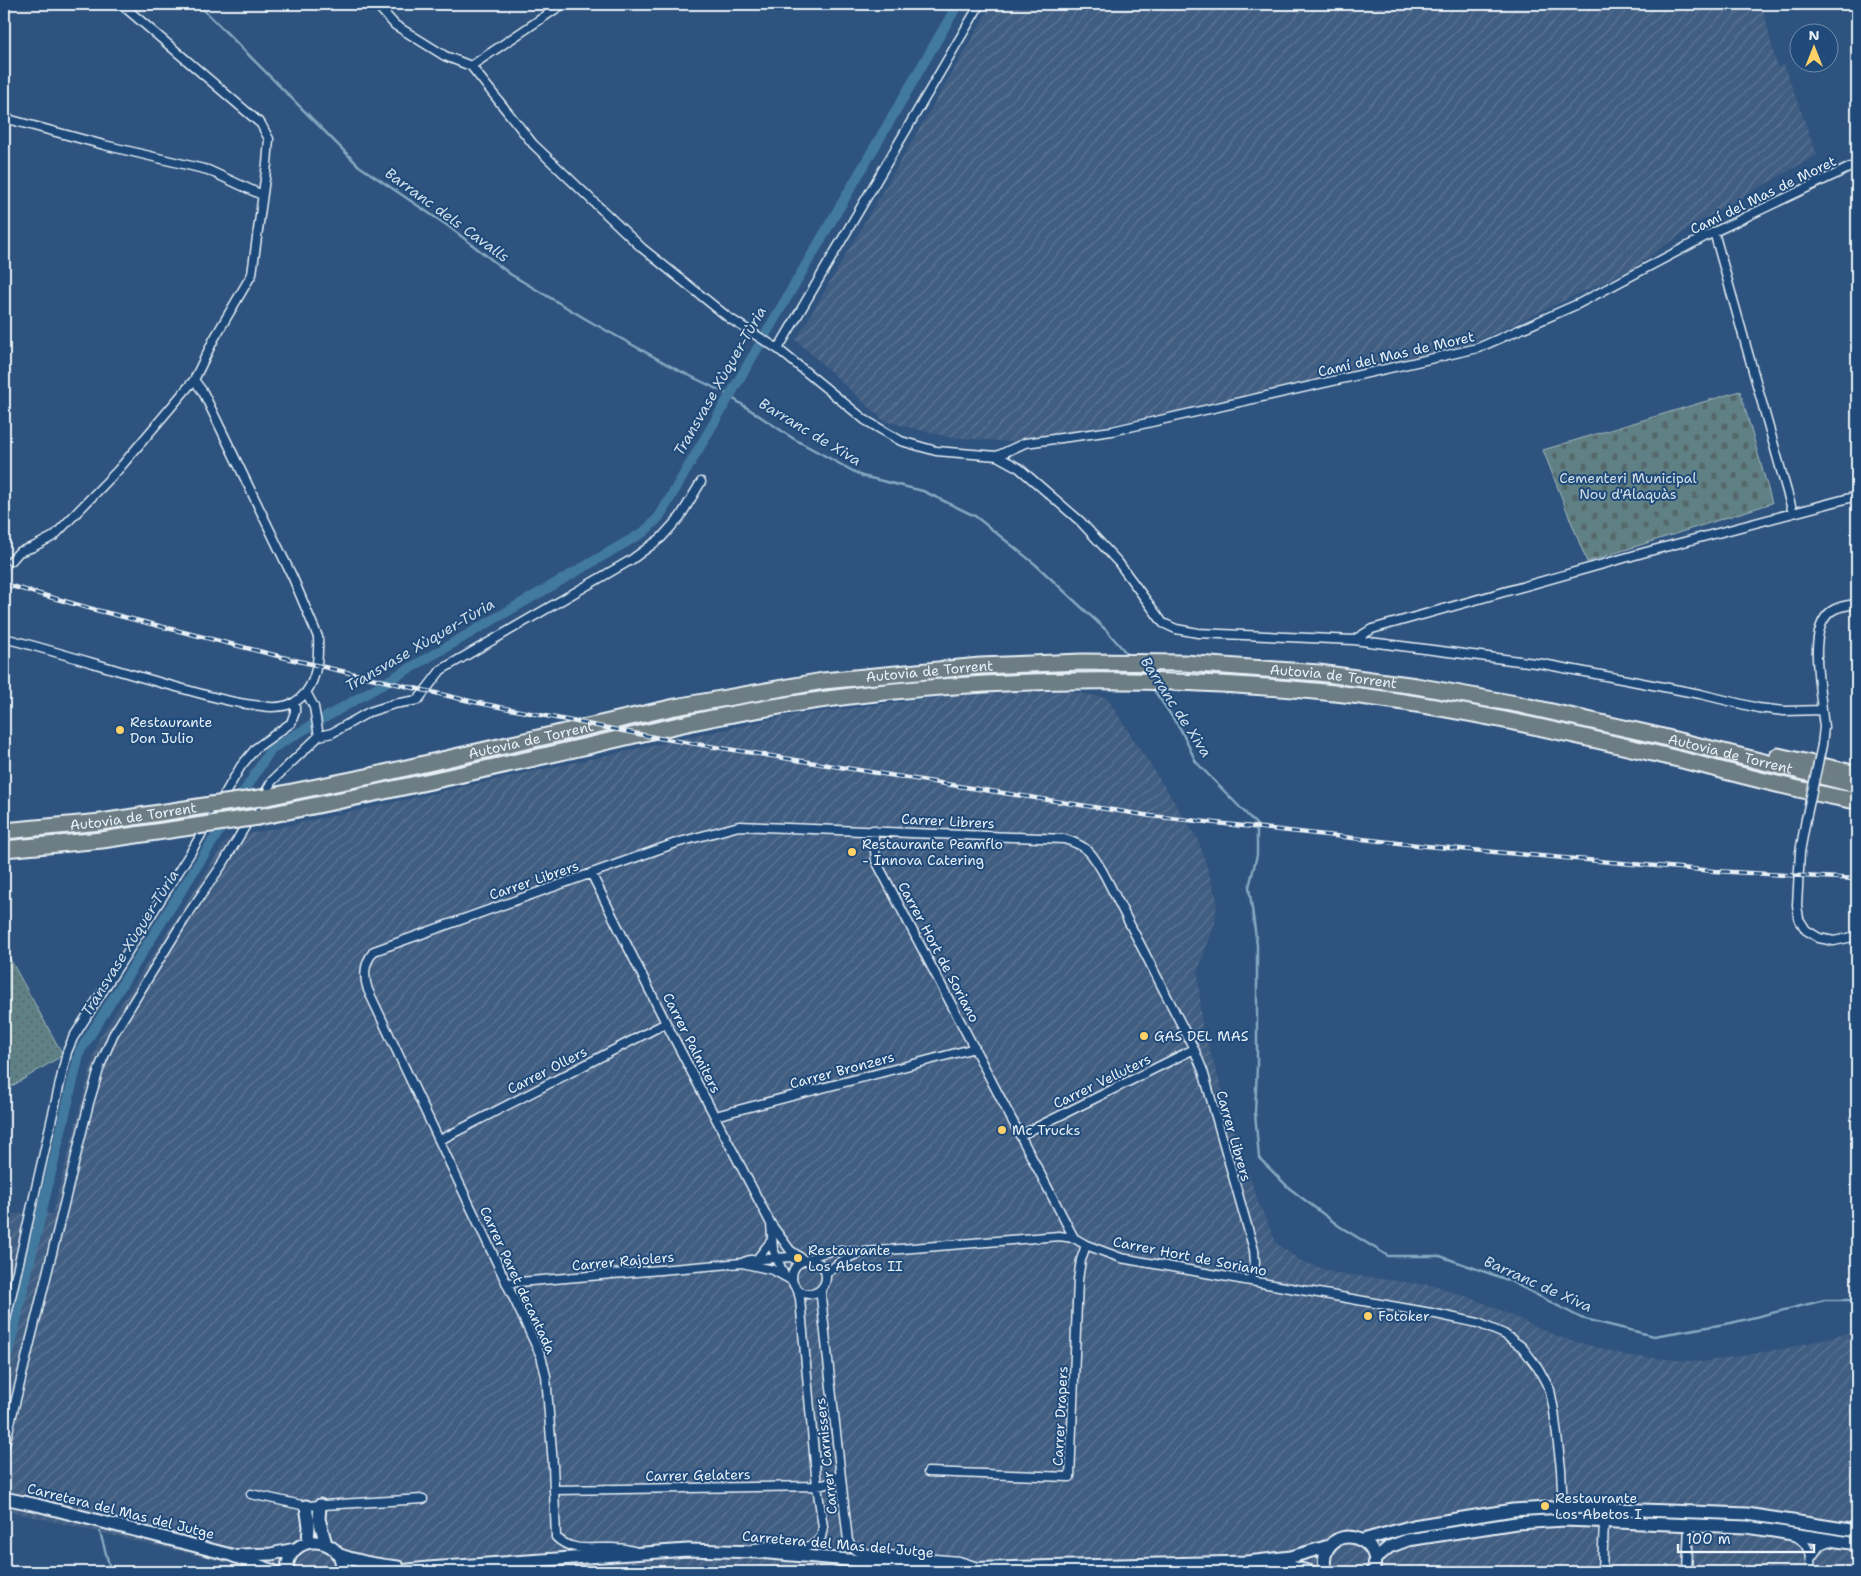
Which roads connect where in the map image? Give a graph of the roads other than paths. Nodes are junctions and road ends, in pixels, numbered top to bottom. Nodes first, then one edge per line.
1 (121, 4) edge
2 (376, 4) edge
3 (563, 4) edge
4 (980, 4) edge
5 (471, 66) junction
6 (4, 118) edge
7 (1857, 164) edge
8 (262, 195) junction
9 (1714, 232) junction
10 (778, 349) junction
11 (194, 380) junction
12 (997, 456) junction
13 (701, 482) dead end
14 (1857, 496) edge
15 (1793, 513) junction
16 (11, 562) tunnel mouth
17 (1857, 604) edge
18 (4, 638) edge
19 (1354, 640) junction
20 (1416, 686) junction
21 (306, 692) junction
22 (295, 702) junction
23 (1822, 710) junction
24 (1511, 722) junction
25 (319, 736) junction
26 (1857, 774) edge
27 (1857, 785) edge
28 (1857, 801) edge
29 (1857, 811) edge
30 (874, 830) junction
31 (4, 831) edge
32 (4, 849) edge
33 (591, 873) junction
34 (1857, 936) edge
35 (366, 965) joint
36 (666, 1023) junction
37 (975, 1048) junction
38 (1194, 1049) junction
39 (715, 1116) junction
40 (1021, 1135) junction
41 (440, 1140) junction
42 (771, 1224) junction
43 (1074, 1238) junction
44 (772, 1240) junction
45 (1086, 1245) junction
46 (864, 1252) junction
47 (776, 1258) junction
48 (758, 1259) junction
49 (804, 1261) junction
50 (742, 1263) junction
51 (826, 1274) junction
52 (784, 1275) junction
53 (791, 1280) junction
54 (1251, 1280) junction
55 (507, 1283) junction
56 (822, 1288) junction
57 (798, 1291) junction
58 (4, 1328) edge
59 (4, 1448) edge
60 (928, 1472) dead end
61 (840, 1476) junction
62 (817, 1486) junction
63 (554, 1490) junction
64 (251, 1494) dead end
65 (4, 1498) edge
66 (423, 1499) dead end
67 (320, 1505) junction
68 (306, 1506) junction
69 (1563, 1507) junction
70 (1604, 1521) junction
71 (1689, 1524) junction
72 (1857, 1531) edge
73 (1791, 1533) junction
74 (1363, 1540) junction
75 (1832, 1540) junction
76 (308, 1542) junction
77 (326, 1544) junction
78 (1857, 1544) edge
79 (1329, 1546) junction
80 (295, 1549) junction
81 (741, 1551) junction
82 (644, 1552) junction
83 (338, 1554) junction
84 (232, 1555) junction
85 (1811, 1558) junction
86 (1247, 1562) junction
87 (1045, 1567) junction
88 (428, 1568) junction
89 (982, 1568) junction
90 (1374, 1568) edge
91 (276, 1572) edge
92 (286, 1572) edge
93 (342, 1572) edge
94 (390, 1572) edge
95 (1081, 1572) edge
96 (1312, 1572) edge
97 (1327, 1572) edge
98 (1602, 1572) edge
99 (1687, 1572) edge
100 (1810, 1572) edge

1 - 8 street
2 - 5 street
3 - 5 street
4 - 10 street
5 - 10 street
6 - 8 street
7 - 9 street, Camí del Mas de Moret
8 - 11 street
9 - 12 street, Camí del Mas de Moret
9 - 15 street
10 - 12 street
11 - 16 street
11 - 21 street
12 - 19 street
13 - 25 street
14 - 15 street
15 - 19 street
17 - 23 street
18 - 22 street
19 - 23 street
20 - 26 highway
20 - 27 highway, Autovia de Torrent
20 - 31 highway, Autovia de Torrent, bridge
21 - 22 street
21 - 25 street
22 - 58 street
23 - 34 street, bridge
24 - 28 highway, Autovia de Torrent
24 - 29 highway
24 - 32 highway, Autovia de Torrent, bridge
25 - 59 street
30 - 33 street, Carrer Librers
30 - 37 street, Carrer Hort de Soriano
30 - 38 street, Carrer Librers
33 - 35 street, Carrer Librers
33 - 36 street, Carrer Palmiters
35 - 41 street, Carrer Paret decantada
36 - 39 street, Carrer Palmiters
36 - 41 street, Carrer Ollers
37 - 39 street, Carrer Bronzers
37 - 40 street, Carrer Hort de Soriano
38 - 40 street, Carrer Velluters
38 - 54 street, Carrer Librers
39 - 42 street, Carrer Palmiters
40 - 43 street, Carrer Hort de Soriano
41 - 55 street, Carrer Paret decantada
42 - 44 street, Carrer Palmiters
42 - 49 street, Carrer Palmiters
43 - 45 street, Carrer Hort de Soriano
43 - 46 street, Carrer Rajolers
44 - 47 street, Carrer Palmiters
44 - 48 street
45 - 54 street, Carrer Hort de Soriano
45 - 60 street, Carrer Drapers
46 - 49 street, Carrer Rajolers
46 - 51 street, Carrer Rajolers
47 - 48 street, Carrer Rajolers
47 - 49 street, Carrer Rajolers
47 - 52 street, Carrer Palmiters
48 - 50 street, Carrer Rajolers
49 - 51 street
49 - 53 street
50 - 52 street, Carrer Rajolers
50 - 55 street, Carrer Rajolers
51 - 56 street, Carrer Carnissers
52 - 53 street, Carrer Rajolers
53 - 57 street, Carrer Carnissers
54 - 69 street, Carrer Hort de Soriano
55 - 63 street, Carrer Paret decantada
56 - 57 street
56 - 61 street, Carrer Carnissers
57 - 62 street, Carrer Carnissers
61 - 62 street, Carrer Gelaters
61 - 89 street, Carrer Carnissers
62 - 63 street, Carrer Gelaters
62 - 81 street, Carrer Carnissers
63 - 82 street, Carrer Paret decantada
64 - 68 street
65 - 84 street, Carretera del Mas del Jutge
66 - 67 street
67 - 68 street
67 - 77 street
68 - 76 street
69 - 72 street
69 - 74 street
70 - 71 street
70 - 90 street
70 - 98 street
71 - 73 street
71 - 99 street
73 - 75 street
73 - 85 street
74 - 79 street, Carretera del Mas del Jutge
74 - 90 street
75 - 78 street
75 - 85 street
76 - 77 street
76 - 80 street, Carretera del Mas del Jutge
77 - 83 street, Carretera del Mas del Jutge
79 - 86 street, Carretera del Mas del Jutge
79 - 97 street
80 - 84 street, Carretera del Mas del Jutge
80 - 92 street
81 - 82 street, Carretera del Mas del Jutge
81 - 89 street, Carretera del Mas del Jutge
82 - 88 street, Carretera del Mas del Jutge
83 - 88 street, Carretera del Mas del Jutge
83 - 93 street
84 - 91 street, Carretera del Mas del Jutge
85 - 100 street
86 - 87 street, Carretera del Mas del Jutge
86 - 96 street, Carretera del Mas del Jutge
87 - 89 street, Carretera del Mas del Jutge
87 - 95 street
88 - 94 street, Carretera del Mas del Jutge

